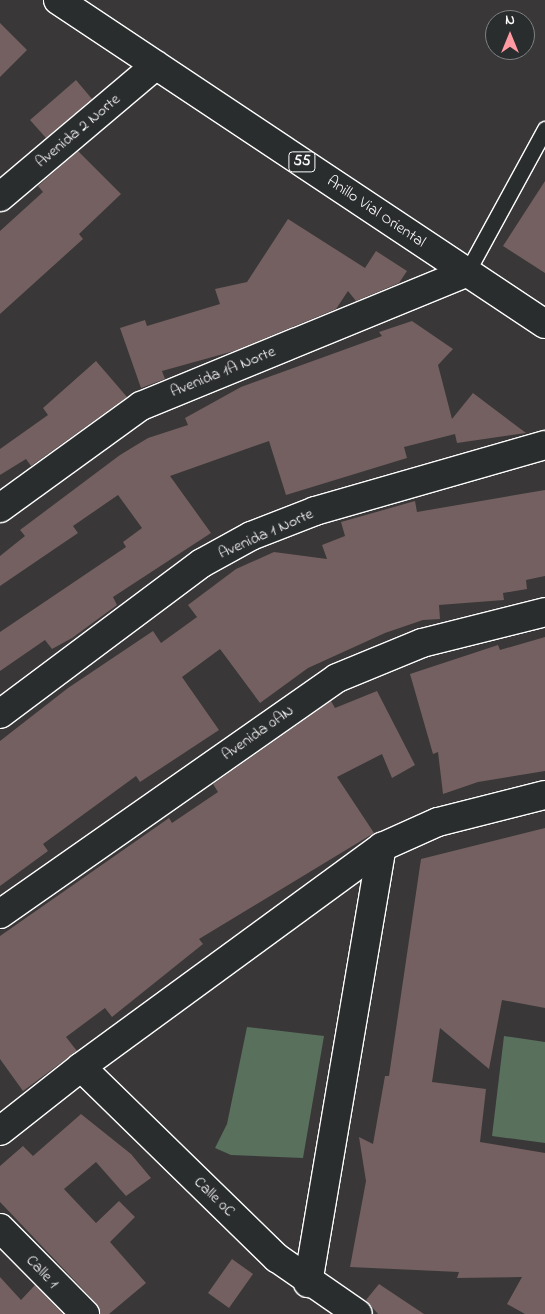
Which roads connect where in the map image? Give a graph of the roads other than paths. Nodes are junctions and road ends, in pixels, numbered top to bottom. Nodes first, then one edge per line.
1 (58, 0) edge
2 (156, 65) junction
3 (545, 129) edge
4 (0, 197) edge
5 (467, 272) junction
6 (545, 324) edge
7 (545, 445) edge
8 (0, 508) edge
9 (545, 612) edge
10 (0, 714) edge
11 (545, 795) edge
12 (382, 847) junction
13 (0, 914) edge
14 (81, 1067) junction
15 (0, 1131) edge
16 (0, 1228) edge
17 (308, 1283) junction
18 (85, 1314) edge
19 (358, 1314) edge

1 - 2 main road, Anillo Vial Oriental / 55
2 - 4 main road, Avenida 2 Norte
2 - 5 main road, Anillo Vial Oriental / 55
3 - 5 lane
5 - 6 main road, Anillo Vial Oriental / 55
5 - 8 main road, Avenida 1A Norte
7 - 10 main road, Avenida 1 Norte
9 - 13 main road, Avenida 0AN
11 - 12 main road
12 - 14 main road
12 - 17 main road
14 - 15 main road
14 - 17 main road, Calle 0C
16 - 18 main road, Calle 1
17 - 19 main road, Calle 0C

